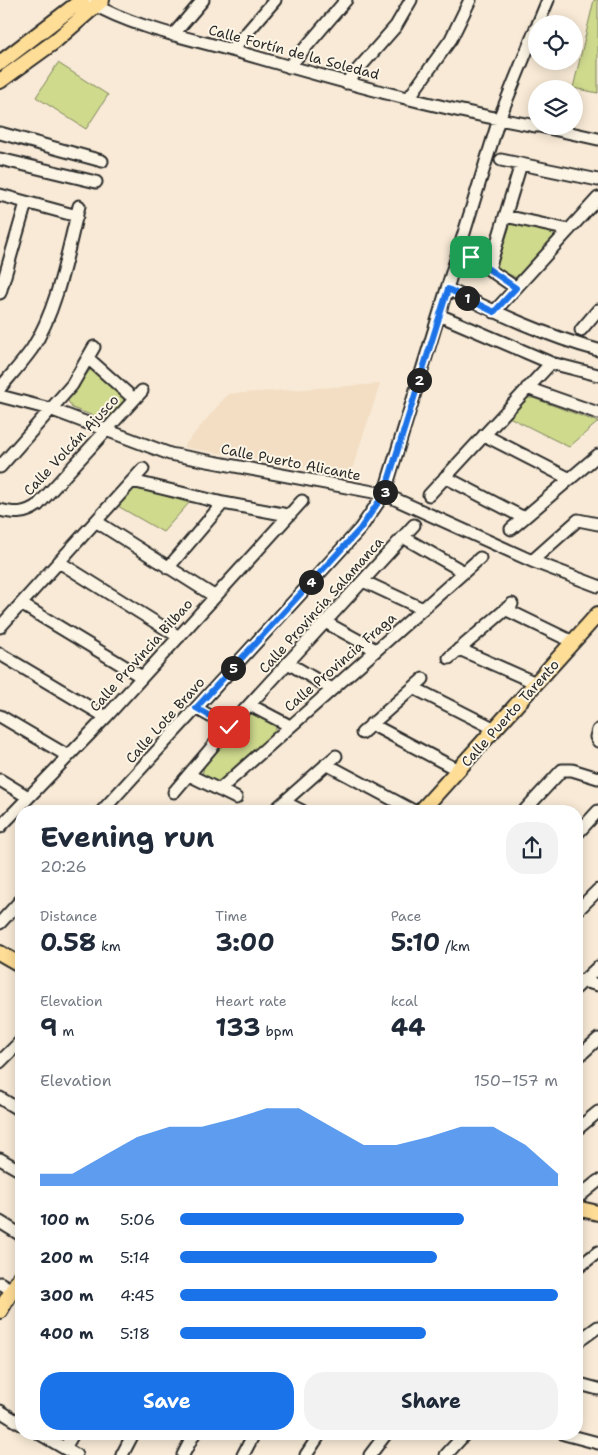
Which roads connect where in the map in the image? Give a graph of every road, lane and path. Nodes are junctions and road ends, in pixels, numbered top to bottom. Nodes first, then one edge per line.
1 (203, 0) edge
2 (275, 0) edge
3 (346, 0) edge
4 (411, 0) edge
5 (470, 0) edge
6 (548, 0) edge
7 (91, 2) edge
8 (542, 15) edge
9 (173, 35) junction
10 (528, 48) edge
11 (232, 50) junction
12 (0, 63) edge
13 (289, 67) junction
14 (0, 81) edge
15 (346, 83) junction
16 (408, 98) junction
17 (499, 120) junction
18 (528, 124) edge
19 (0, 133) edge
20 (580, 135) edge
21 (598, 139) edge
22 (0, 159) edge
23 (501, 160) dead end
24 (102, 161) dead end
25 (521, 164) junction
26 (598, 180) edge
27 (96, 182) dead end
28 (0, 195) edge
29 (598, 198) edge
30 (26, 203) junction
31 (505, 216) junction
32 (569, 230) junction
33 (471, 257) dead end
34 (489, 269) junction
35 (516, 288) junction
36 (448, 289) junction
37 (0, 293) edge
38 (494, 312) junction
39 (597, 313) edge
40 (438, 315) junction
41 (581, 330) dead end
42 (94, 346) dead end
43 (598, 350) edge
44 (89, 359) junction
45 (551, 363) junction
46 (598, 375) edge
47 (0, 388) edge
48 (527, 388) junction
49 (0, 396) edge
50 (50, 409) junction
51 (598, 413) edge
52 (106, 430) junction
53 (484, 435) junction
54 (598, 455) edge
55 (0, 467) edge
56 (143, 469) dead end
57 (445, 477) junction
58 (570, 479) junction
59 (132, 481) junction
60 (384, 494) junction
61 (429, 495) dead end
62 (302, 501) dead end
63 (223, 503) junction
64 (0, 510) edge
65 (288, 516) junction
66 (524, 518) junction
67 (97, 522) junction
68 (414, 524) dead end
69 (598, 524) edge
70 (512, 529) dead end
71 (403, 538) junction
72 (480, 558) dead end
73 (532, 561) junction
74 (59, 562) junction
75 (168, 568) junction
76 (464, 572) junction
77 (363, 581) junction
78 (598, 586) edge
79 (214, 596) junction
80 (21, 604) junction
81 (423, 609) junction
82 (598, 614) edge
83 (325, 622) junction
84 (0, 627) edge
85 (179, 637) junction
86 (573, 642) junction
87 (460, 649) junction
88 (376, 650) junction
89 (0, 654) edge
90 (449, 658) dead end
91 (288, 663) junction
92 (142, 677) junction
93 (423, 679) dead end
94 (536, 683) junction
95 (414, 688) junction
96 (332, 689) junction
97 (250, 705) junction
98 (196, 708) junction
99 (0, 716) edge
100 (106, 717) junction
101 (371, 724) junction
102 (290, 726) junction
103 (229, 727) junction
104 (495, 729) junction
105 (598, 730) edge
106 (362, 733) dead end
107 (598, 741) edge
108 (68, 756) junction
109 (336, 756) dead end
110 (326, 764) junction
111 (458, 770) junction
112 (189, 775) junction
113 (598, 778) edge
114 (0, 780) edge
115 (219, 790) junction
116 (174, 792) dead end
117 (28, 798) junction
118 (236, 798) dead end
119 (21, 805) edge
120 (107, 805) edge
121 (281, 805) edge
122 (403, 805) edge
123 (426, 805) edge
124 (530, 805) edge
125 (15, 811) edge
126 (598, 811) edge
127 (0, 827) edge
128 (583, 827) edge
129 (598, 890) edge
130 (583, 905) edge
131 (15, 907) edge
132 (0, 923) edge
133 (0, 953) edge
134 (15, 962) edge
135 (598, 967) edge
136 (583, 980) edge
137 (583, 983) edge
138 (598, 985) edge
139 (598, 1039) edge
140 (15, 1047) edge
141 (583, 1053) edge
142 (0, 1062) edge
143 (0, 1098) edge
144 (15, 1107) edge
145 (598, 1112) edge
146 (583, 1124) edge
147 (0, 1159) edge
148 (15, 1168) edge
149 (598, 1181) edge
150 (583, 1193) edge
151 (583, 1210) edge
152 (598, 1213) edge
153 (0, 1222) edge
154 (15, 1231) edge
155 (598, 1252) edge
156 (583, 1264) edge
157 (6, 1286) edge
158 (0, 1311) edge
159 (598, 1327) edge
160 (583, 1338) edge
161 (583, 1385) edge
162 (598, 1389) edge
163 (0, 1411) edge
164 (15, 1417) edge
165 (583, 1439) edge
166 (51, 1440) edge
167 (70, 1440) edge
168 (130, 1440) edge
169 (191, 1440) edge
170 (251, 1440) edge
171 (316, 1440) edge
172 (381, 1440) edge
173 (460, 1440) edge
174 (598, 1443) edge
175 (65, 1448) junction
176 (76, 1455) edge
177 (122, 1455) edge
178 (183, 1455) edge
179 (243, 1455) edge
180 (306, 1455) edge
181 (370, 1455) edge
182 (446, 1455) edge

1 - 9 street
2 - 11 street
3 - 13 street
4 - 15 street
5 - 16 street
6 - 8 street
7 - 9 street, Calle Fortín de la Soledad
7 - 12 main road
7 - 14 main road
9 - 11 street, Calle Fortín de la Soledad
10 - 17 street, Calle Lote Bravo
11 - 13 street, Calle Fortín de la Soledad
13 - 15 street, Calle Fortín de la Soledad
15 - 16 street, Calle Fortín de la Soledad
16 - 17 street, Calle Fortín de la Soledad
17 - 18 street, Calle Fortín de la Soledad
17 - 36 street, Calle Lote Bravo
19 - 24 street
20 - 21 street, Calle Fortín de la Soledad
22 - 27 street
23 - 25 street
25 - 26 street
25 - 31 street
28 - 30 street
29 - 32 street
30 - 37 street
30 - 47 street
31 - 32 street
31 - 34 street
32 - 35 street
33 - 34 street
34 - 35 street
35 - 38 street
36 - 38 street
36 - 40 street, Calle Lote Bravo
38 - 43 street
39 - 41 street
40 - 45 street
40 - 60 street, Calle Lote Bravo
42 - 44 street
44 - 50 street
44 - 52 street, Calle Volcán Ajusco
45 - 46 street
45 - 48 street
48 - 51 street
48 - 53 street
49 - 50 street, Calle Puerto Alicante
50 - 52 street, Calle Puerto Alicante
50 - 55 street
52 - 60 street, Calle Puerto Alicante
52 - 64 street, Calle Volcán Ajusco
53 - 57 street
53 - 58 street
54 - 58 street
56 - 59 street
57 - 61 street
57 - 66 street
58 - 66 street
59 - 63 street
59 - 67 street
60 - 73 street, Calle Puerto Alicante
60 - 98 street, Calle Lote Bravo
62 - 65 street, Calle Provincia Bilbao
63 - 65 street
63 - 75 street
65 - 79 street, Calle Provincia Bilbao
66 - 70 street
67 - 74 street
67 - 75 street
68 - 71 street, Calle Provincia Salamanca
69 - 73 street
71 - 76 street
71 - 77 street, Calle Provincia Salamanca
72 - 76 street, Calle Provincia Fraga
73 - 78 street, Calle Puerto Alicante
74 - 80 street
74 - 85 street
75 - 79 street
76 - 81 street, Calle Provincia Fraga
77 - 81 street
77 - 83 street, Calle Provincia Salamanca
79 - 85 street, Calle Provincia Bilbao
80 - 84 street
80 - 92 street
81 - 88 street, Calle Provincia Fraga
82 - 86 main road, Calle Puerto Tarento
83 - 88 street
83 - 91 street, Calle Provincia Salamanca
85 - 92 street, Calle Provincia Bilbao
86 - 87 street
86 - 94 main road, Calle Puerto Tarento
87 - 90 street
87 - 94 street
88 - 96 street, Calle Provincia Fraga
89 - 100 street
91 - 96 street
91 - 97 street, Calle Provincia Salamanca
92 - 100 street, Calle Provincia Bilbao
93 - 95 street
94 - 104 main road, Calle Puerto Tarento
95 - 101 street
95 - 104 street
96 - 102 street, Calle Provincia Fraga
97 - 102 street
97 - 103 street, Calle Provincia Salamanca
98 - 103 street
98 - 120 street, Calle Lote Bravo
99 - 108 street
100 - 108 street, Calle Provincia Bilbao
101 - 106 street
101 - 111 street
102 - 115 street, Calle Provincia Fraga
103 - 112 street, Calle Provincia Salamanca
104 - 111 main road, Calle Puerto Tarento
105 - 107 street
108 - 117 street, Calle Provincia Bilbao
109 - 110 street
110 - 121 street
110 - 122 street
111 - 123 main road, Calle Puerto Tarento
112 - 115 street
112 - 116 street, Calle Provincia Salamanca
113 - 124 street
114 - 117 street
115 - 118 street
117 - 119 street, Calle Provincia Bilbao
125 - 127 street, Calle Provincia Bilbao
126 - 128 street
129 - 130 street
131 - 132 street
133 - 134 main road
135 - 136 street
137 - 138 street
139 - 141 street
140 - 142 street
143 - 144 street
145 - 146 street
147 - 148 street
149 - 150 street
151 - 152 main road
153 - 154 street
155 - 156 street
157 - 158 main road
159 - 160 street
161 - 162 street
163 - 164 street
165 - 174 street
166 - 175 street
167 - 175 street
168 - 177 street
169 - 178 street
170 - 179 street
171 - 180 street
172 - 181 street
173 - 182 street
175 - 176 street

